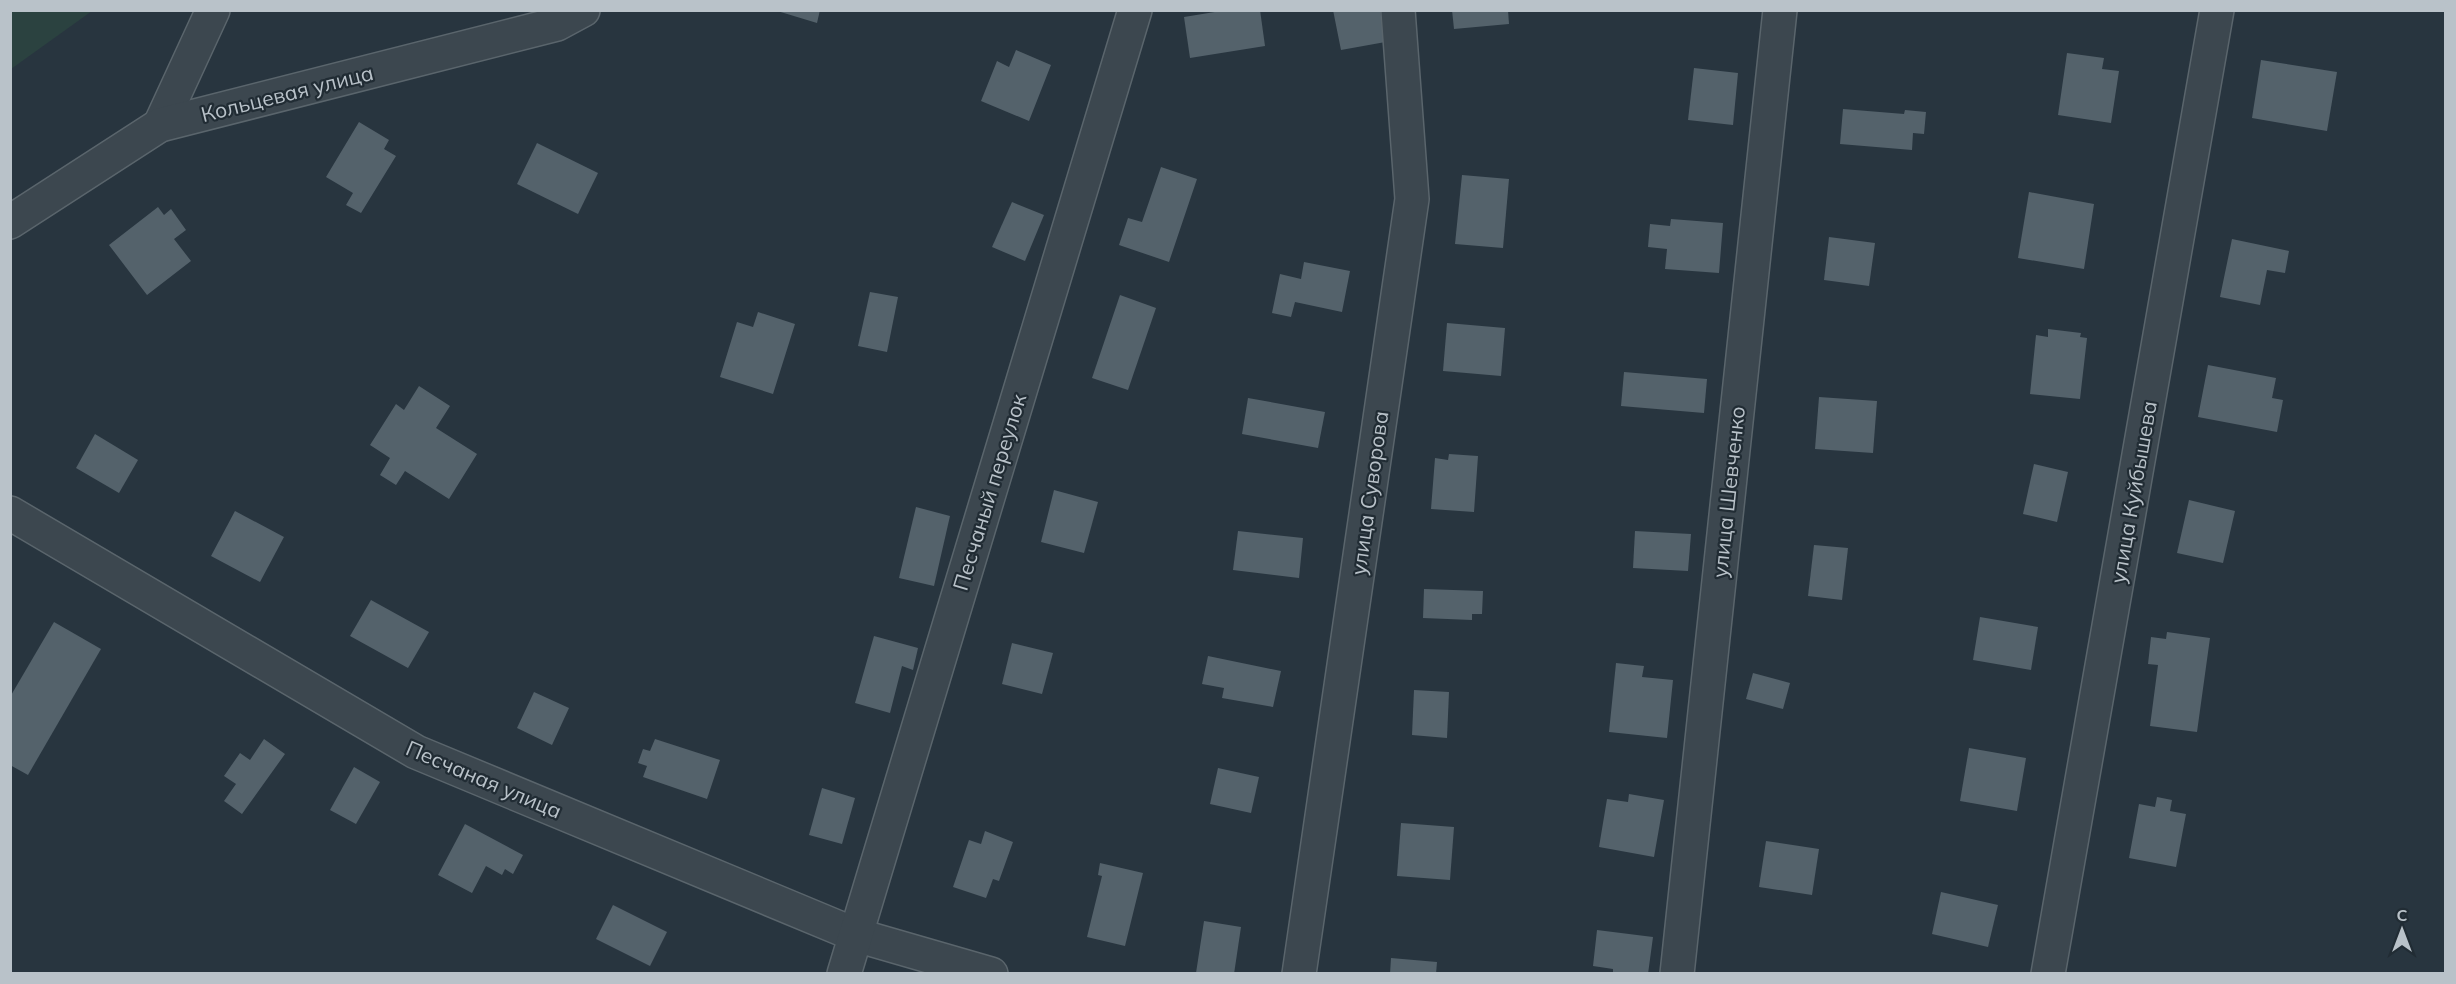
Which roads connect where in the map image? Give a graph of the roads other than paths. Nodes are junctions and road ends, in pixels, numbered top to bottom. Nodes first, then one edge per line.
1 (213, 10) edge
2 (583, 10) edge
3 (1135, 10) edge
4 (1398, 10) edge
5 (1780, 10) edge
6 (2217, 10) edge
7 (160, 125) junction
8 (10, 222) edge
9 (10, 513) edge
10 (856, 936) junction
11 (844, 974) edge
12 (991, 974) edge
13 (1299, 974) edge
14 (1677, 974) edge
15 (2048, 974) edge

1 - 7 street
2 - 7 street, Кольцевая улица
3 - 10 street, Песчаный переулок
4 - 13 street, улица Суворова
5 - 14 street, улица Шевченко
6 - 15 street, улица Куйбышева
7 - 8 street, Кольцевая улица
9 - 10 street, Песчаная улица
10 - 11 street, Песчаный переулок
10 - 12 street, Песчаная улица

